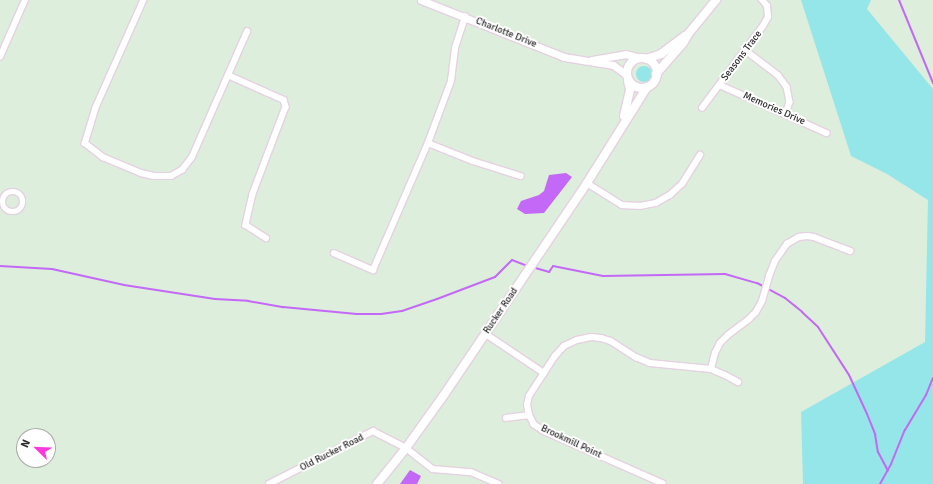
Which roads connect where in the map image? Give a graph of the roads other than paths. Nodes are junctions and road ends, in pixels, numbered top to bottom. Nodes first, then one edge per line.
1 (25, 0) edge
2 (144, 0) edge
3 (421, 0) edge
4 (716, 0) edge
5 (762, 0) edge
6 (465, 17) junction
7 (247, 32) dead end
8 (689, 33) junction
9 (745, 50) junction
10 (0, 57) edge
11 (643, 59) junction
12 (592, 60) junction
13 (656, 74) junction
14 (228, 75) junction
15 (627, 77) junction
16 (720, 85) junction
17 (647, 87) junction
18 (702, 108) dead end
19 (786, 114) junction
20 (619, 132) junction
21 (828, 133) dead end
22 (428, 143) junction
23 (700, 155) dead end
24 (521, 176) dead end
25 (587, 183) junction
26 (266, 238) dead end
27 (850, 251) dead end
28 (334, 253) dead end
29 (486, 334) junction
30 (711, 369) junction
31 (544, 372) junction
32 (738, 382) dead end
33 (529, 415) junction
34 (506, 418) dead end
35 (406, 448) junction
36 (269, 484) edge
37 (376, 484) edge
38 (499, 484) edge
39 (663, 484) edge

1 - 10 street
2 - 14 street
3 - 6 street, Charlotte Drive
4 - 8 main road
5 - 9 street, Seasons Trace
6 - 12 street, Charlotte Drive
6 - 22 street
7 - 14 street
8 - 11 main road
8 - 13 main road
9 - 16 street, Seasons Trace
9 - 19 street
11 - 12 street, Charlotte Drive
11 - 13 main road
11 - 15 main road
12 - 15 street, Charlotte Drive
13 - 17 main road
14 - 26 street
15 - 17 main road
15 - 20 main road, Rucker Road
16 - 18 street, Seasons Trace
16 - 19 street, Memories Drive
17 - 20 main road, Rucker Road
19 - 21 street, Memories Drive
20 - 25 main road, Rucker Road
22 - 24 street
22 - 28 street
23 - 25 street
25 - 29 main road, Rucker Road
27 - 30 street
29 - 31 street
29 - 35 main road, Rucker Road
30 - 31 street
30 - 32 street
31 - 33 street
33 - 34 street
33 - 39 street, Brookmill Point
35 - 36 street, Old Rucker Road
35 - 37 main road, Rucker Road
35 - 38 street

